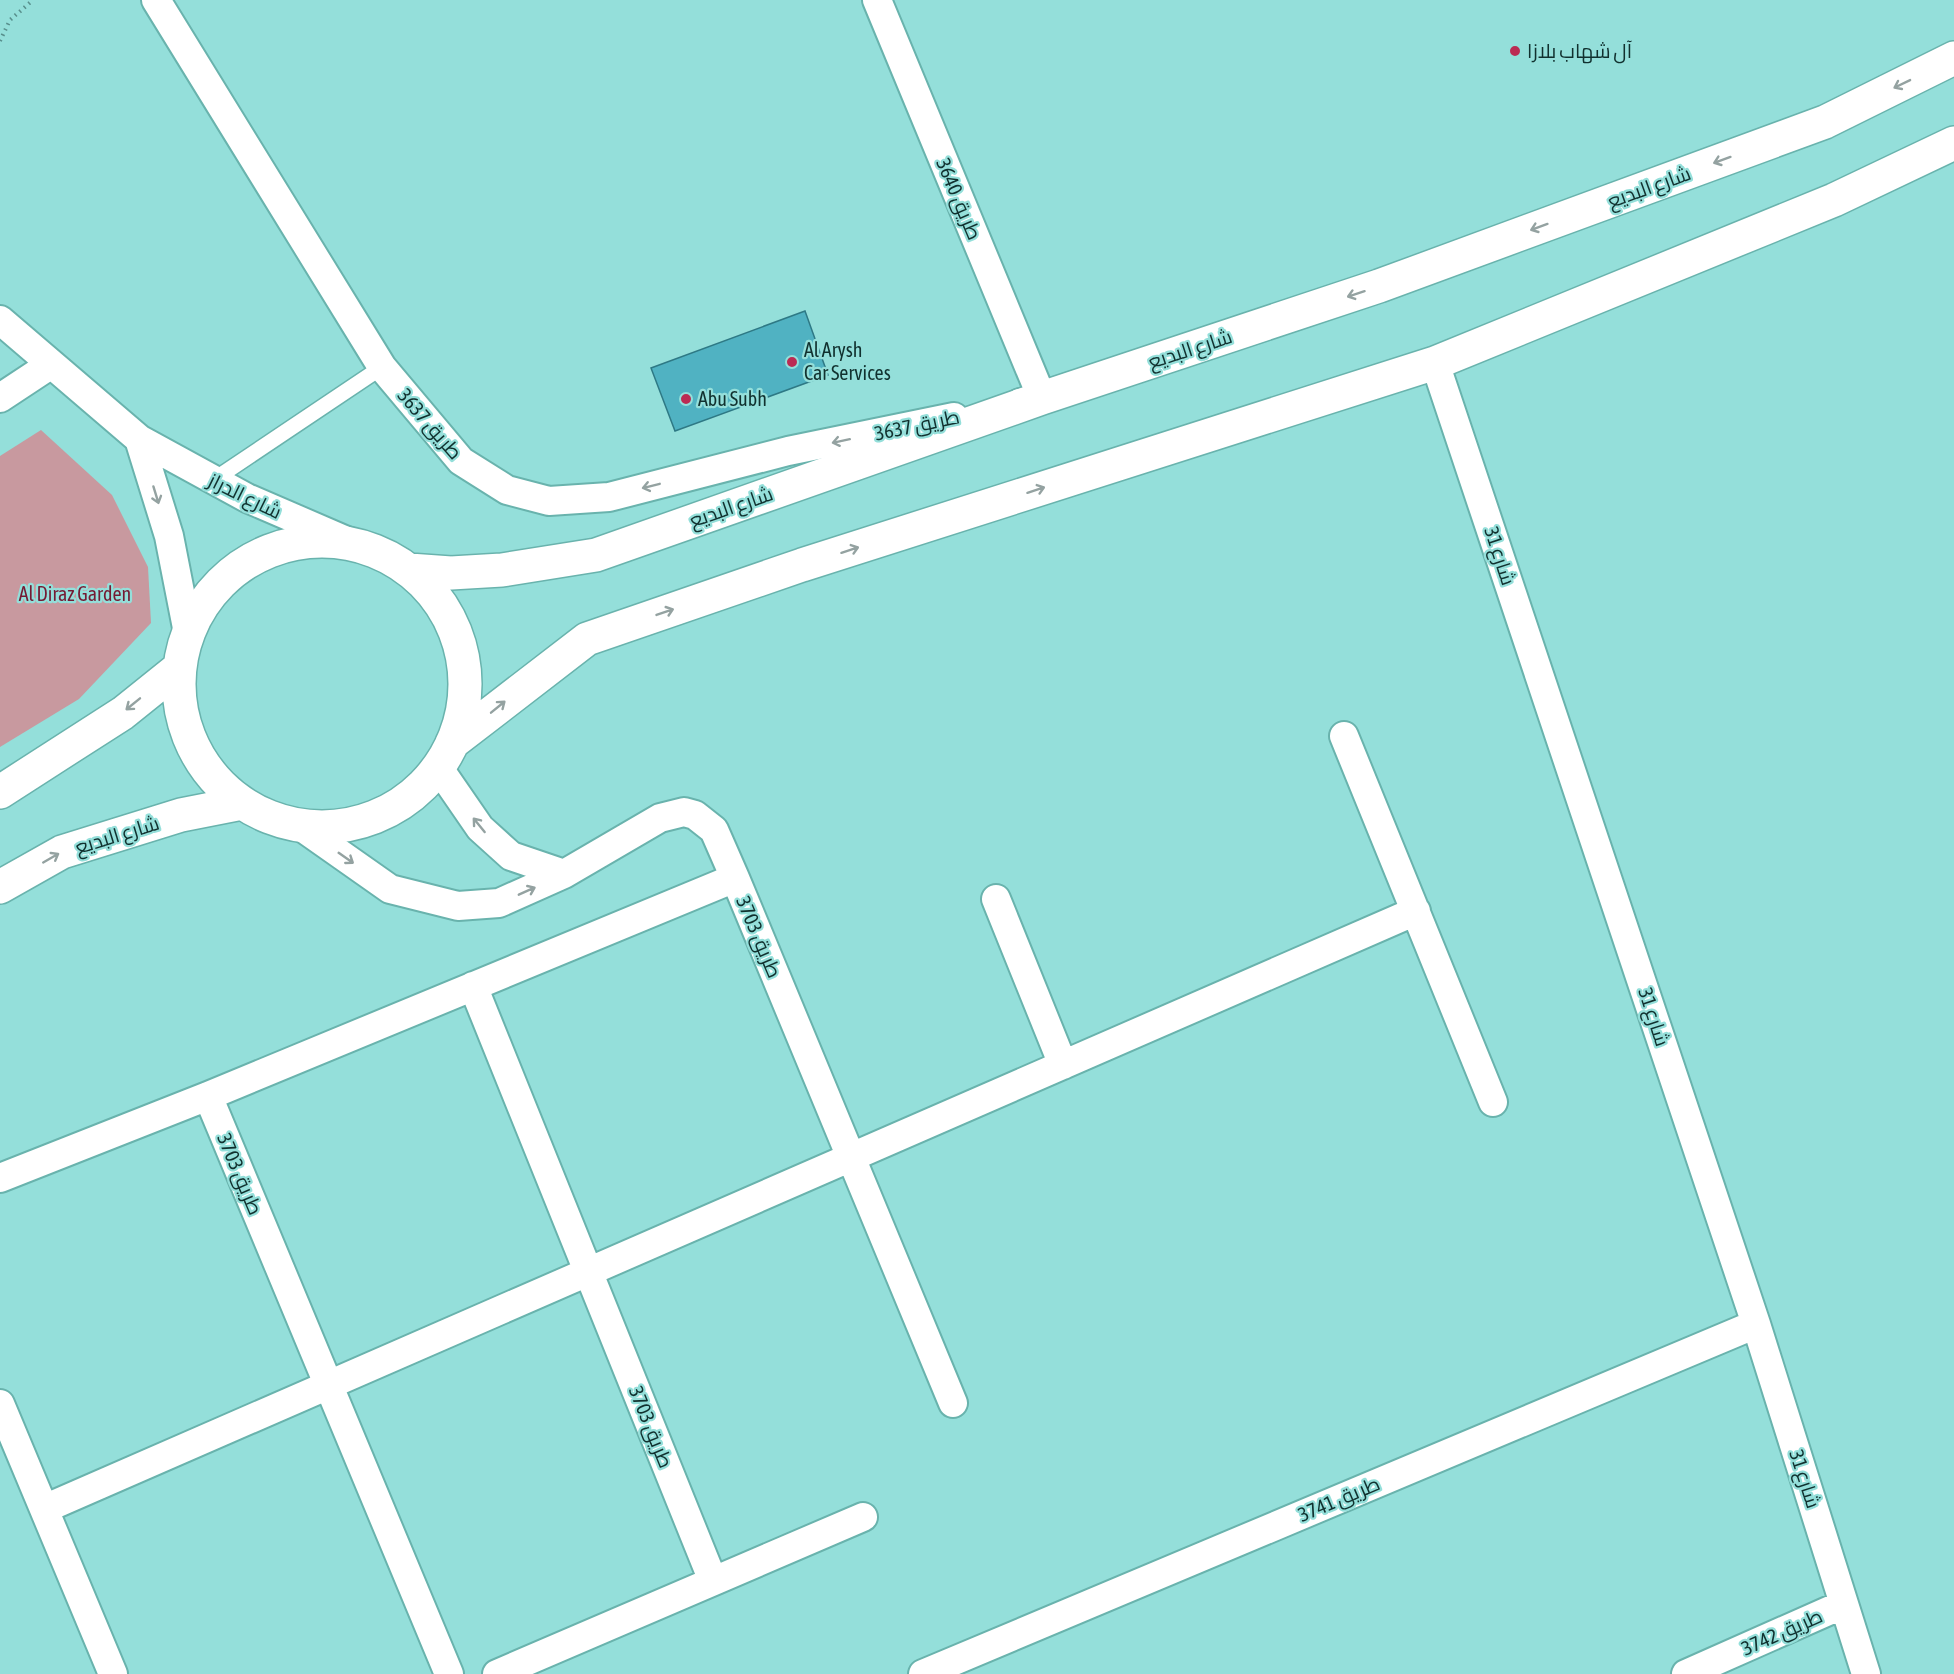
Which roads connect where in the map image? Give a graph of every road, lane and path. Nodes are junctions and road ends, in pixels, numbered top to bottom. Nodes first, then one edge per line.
1 (33, 0) edge
2 (156, 0) edge
3 (877, 0) edge
4 (0, 41) edge
5 (1954, 58) edge
6 (1954, 143) edge
7 (0, 320) edge
8 (1435, 363) junction
9 (50, 365) junction
10 (382, 368) junction
11 (0, 398) edge
12 (1042, 398) junction
13 (139, 439) junction
14 (212, 481) junction
15 (356, 545) junction
16 (409, 570) junction
17 (188, 633) junction
18 (179, 668) junction
19 (1344, 736) dead end
20 (445, 755) junction
21 (0, 792) edge
22 (242, 803) junction
23 (299, 825) junction
24 (564, 874) junction
25 (735, 878) junction
26 (0, 887) edge
27 (996, 900) dead end
28 (1416, 911) junction
29 (473, 986) junction
30 (1063, 1065) junction
31 (208, 1096) junction
32 (1493, 1102) dead end
33 (851, 1157) junction
34 (0, 1178) edge
35 (589, 1272) junction
36 (1756, 1324) junction
37 (328, 1385) junction
38 (953, 1403) dead end
39 (0, 1404) edge
40 (44, 1509) junction
41 (863, 1517) dead end
42 (713, 1581) junction
43 (1844, 1604) junction
44 (114, 1674) edge
45 (449, 1674) edge
46 (497, 1674) edge
47 (923, 1674) edge
48 (1686, 1674) edge
49 (1866, 1674) edge

1 - 4 path
2 - 10 street, طريق 3637
3 - 12 street, طريق 3640
5 -> 12 main road, شارع البديع
6 - 8 main road
7 - 9 street, شارع الدراز
20 -> 8 main road
8 - 36 street, شارع 31
9 - 11 street
9 - 13 street, شارع الدراز
12 -> 10 street, طريق 3637
10 - 14 lane
12 - 16 main road, شارع البديع
13 - 14 street, شارع الدراز
13 -> 17 street
14 - 15 street, شارع الدراز
15 - 16 main road
15 - 17 main road
16 - 20 main road
17 - 18 main road
18 -> 21 main road
18 - 22 main road
19 - 28 street
20 - 23 main road
24 -> 20 street
22 - 23 main road
26 -> 22 main road, شارع البديع
23 -> 24 street
24 - 25 street
25 - 29 street, طريق 3703
25 - 33 street, طريق 3703
27 - 30 street
28 - 30 street
28 - 32 street
29 - 31 street, طريق 3703
29 - 35 street, طريق 3703
30 - 33 street
31 - 34 street, طريق 3703
31 - 37 street, طريق 3703
33 - 35 street
33 - 38 street, طريق 3703
35 - 37 street
35 - 42 street, طريق 3703
36 - 43 street, شارع 31
36 - 47 street, طريق 3741
37 - 40 street
37 - 45 street, طريق 3703
39 - 40 street
40 - 44 street
41 - 42 street
42 - 46 street
43 - 48 street, طريق 3742
43 - 49 street, شارع 31

